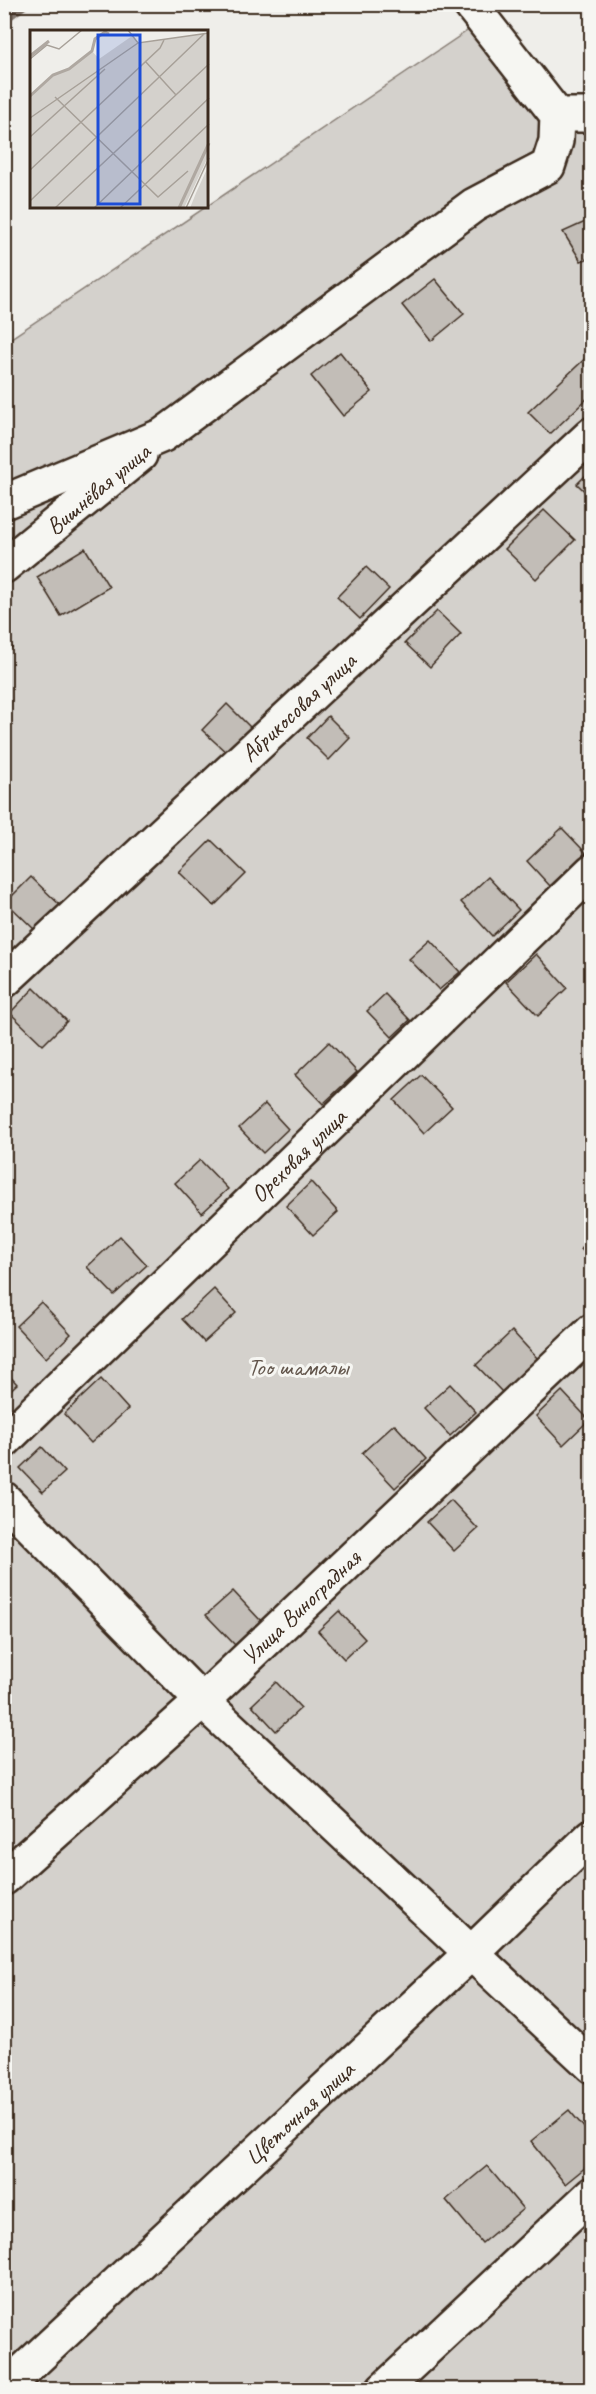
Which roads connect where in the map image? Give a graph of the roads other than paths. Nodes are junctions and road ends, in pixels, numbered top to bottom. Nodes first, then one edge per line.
1 (470, 4) edge
2 (591, 115) edge
3 (557, 116) junction
4 (591, 434) edge
5 (163, 435) junction
6 (4, 502) edge
7 (4, 566) edge
8 (591, 871) edge
9 (4, 981) edge
10 (591, 1331) edge
11 (4, 1441) edge
12 (4, 1499) edge
13 (202, 1701) junction
14 (591, 1836) edge
15 (4, 1878) edge
16 (471, 1953) junction
17 (591, 2066) edge
18 (591, 2194) edge
19 (4, 2389) edge
20 (383, 2390) edge

1 - 3 street
2 - 3 street
3 - 5 street
4 - 9 street, Абрикосовая улица
5 - 6 street
5 - 7 street, Вишнёвая улица
8 - 11 street, Ореховая улица
10 - 13 street, Улица Виноградная
12 - 13 street
13 - 15 street, Улица Виноградная
13 - 16 street
14 - 16 street, Цветочная улица
16 - 17 street
16 - 19 street, Цветочная улица
18 - 20 street

